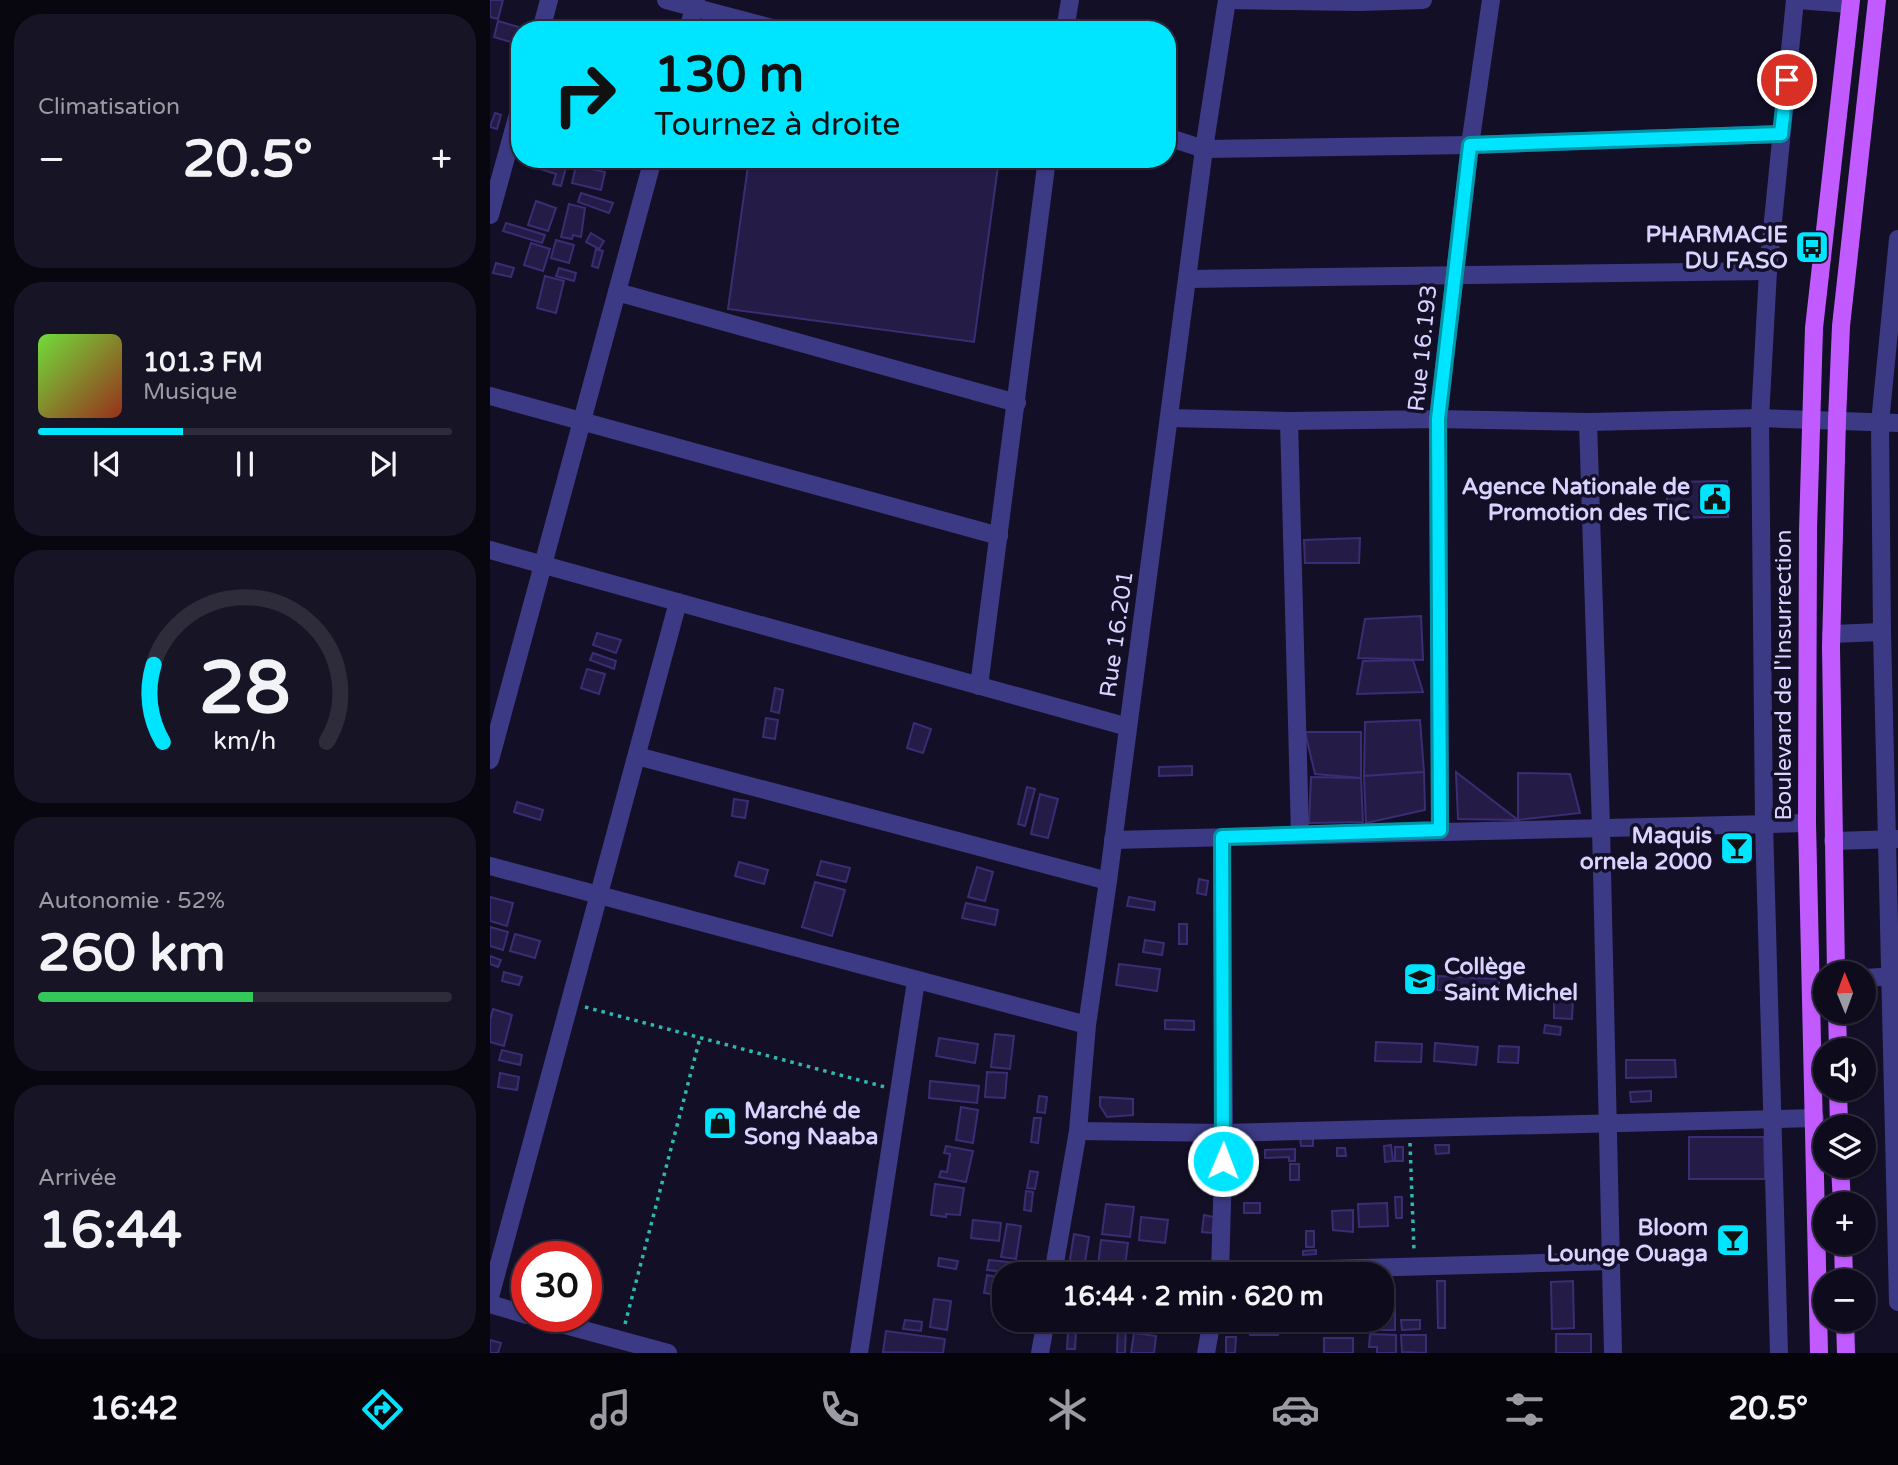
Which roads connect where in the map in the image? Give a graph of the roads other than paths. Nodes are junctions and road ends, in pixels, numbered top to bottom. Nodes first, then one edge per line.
1 (549, 0) edge
2 (666, 0) edge
3 (1070, 0) edge
4 (1227, 0) edge
5 (1423, 0) edge
6 (1490, 0) edge
7 (1796, 0) edge
8 (1877, 0) edge
9 (1359, 1) edge
10 (1851, 2) edge
11 (695, 4) edge
12 (543, 21) edge
13 (690, 21) edge
14 (751, 21) edge
15 (1066, 21) edge
16 (1781, 134) junction
17 (511, 139) edge
18 (1176, 140) edge
19 (1470, 145) junction
20 (1204, 149) junction
21 (651, 168) edge
22 (1046, 168) edge
23 (490, 215) edge
24 (1898, 239) edge
25 (1768, 271) junction
26 (1454, 275) junction
27 (1188, 279) junction
28 (617, 292) junction
29 (490, 396) edge
30 (1017, 403) junction
31 (1170, 418) junction
32 (1760, 418) junction
33 (1438, 419) junction
34 (1811, 419) junction
35 (1837, 420) junction
36 (1289, 421) junction
37 (583, 422) junction
38 (1588, 422) junction
39 (1889, 423) edge
40 (999, 536) junction
41 (490, 550) edge
42 (544, 565) junction
43 (678, 602) junction
44 (1882, 632) junction
45 (1830, 634) junction
46 (979, 686) junction
47 (1128, 727) junction
48 (637, 756) junction
49 (490, 760) edge
50 (1764, 823) junction
51 (1807, 823) junction
52 (1601, 827) junction
53 (1440, 830) junction
54 (1300, 835) junction
55 (1222, 837) junction
56 (1892, 839) edge
57 (1113, 840) junction
58 (1833, 841) junction
59 (490, 866) edge
60 (1108, 881) junction
61 (599, 896) junction
62 (1836, 961) edge
63 (1894, 976) edge
64 (1876, 977) edge
65 (916, 981) junction
66 (1087, 1026) junction
67 (1815, 1115) edge
68 (1813, 1118) edge
69 (1772, 1120) junction
70 (1607, 1123) junction
71 (1078, 1131) junction
72 (1224, 1133) junction
73 (1816, 1178) edge
74 (1611, 1261) junction
75 (1056, 1262) edge
76 (1220, 1262) edge
77 (1394, 1268) edge
78 (490, 1297) edge
79 (1898, 1302) edge
80 (490, 1304) edge
81 (511, 1310) edge
82 (588, 1332) edge
83 (1043, 1332) edge
84 (1210, 1332) edge
85 (1845, 1332) edge
86 (668, 1353) edge
87 (859, 1353) edge
88 (1040, 1353) edge
89 (1206, 1353) edge
90 (1613, 1353) edge
91 (1779, 1353) edge
92 (1819, 1353) edge
93 (1846, 1353) edge

1 - 12 street
2 - 11 street
3 - 15 street
4 - 9 street
4 - 20 street, Rue 16.201
5 - 9 street
6 - 19 street, Rue 16.193
7 - 10 street
7 - 16 street
8 - 35 main road, Boulevard de l'Insurrection
10 - 34 main road, Boulevard de l'Insurrection
11 - 13 street
11 - 14 street
16 - 19 street
16 - 25 street
17 - 23 street
18 - 20 street
19 - 20 street
19 - 26 street, Rue 16.193
20 - 27 street, Rue 16.201
21 - 28 street
22 - 30 street
24 - 39 street
25 - 26 street
25 - 32 street
26 - 27 street
26 - 33 street, Rue 16.193
27 - 31 street, Rue 16.201
28 - 30 street
28 - 37 street
29 - 37 street
30 - 40 street
31 - 36 street
31 - 47 street, Rue 16.201
32 - 34 street
32 - 38 street
32 - 50 street
33 - 36 street
33 - 38 street
33 - 53 street, Rue 16.193
34 - 35 street
34 - 51 main road, Boulevard de l'Insurrection
35 - 39 street
35 - 45 main road, Boulevard de l'Insurrection
36 - 54 street
37 - 40 street
37 - 42 street
38 - 52 street
39 - 44 street
40 - 46 street
41 - 42 street
42 - 43 street
42 - 49 street
43 - 46 street
43 - 48 street
44 - 45 street
44 - 56 street
45 - 58 main road, Boulevard de l'Insurrection
46 - 47 street
47 - 57 street, Rue 16.201
48 - 60 street
48 - 61 street
50 - 51 street
50 - 52 street
50 - 69 street
51 - 67 main road, Boulevard de l'Insurrection
52 - 53 street
52 - 70 street
53 - 54 street
54 - 55 street
55 - 57 street
55 - 72 street
56 - 58 street
56 - 63 street
57 - 60 street, Rue 16.201
58 - 62 main road, Boulevard de l'Insurrection
59 - 61 street
60 - 66 street, Rue 16.201
61 - 65 street
61 - 78 street
63 - 64 street
63 - 79 street
65 - 66 street
65 - 87 street
66 - 71 street, Rue 16.201
68 - 69 street
69 - 70 street
69 - 91 street
70 - 72 street
70 - 74 street
71 - 72 street
71 - 75 street, Rue 16.201
72 - 76 street
73 - 92 main road, Boulevard de l'Insurrection
74 - 77 street
74 - 90 street
80 - 81 street
82 - 86 street
83 - 88 street
84 - 89 street
85 - 93 main road

